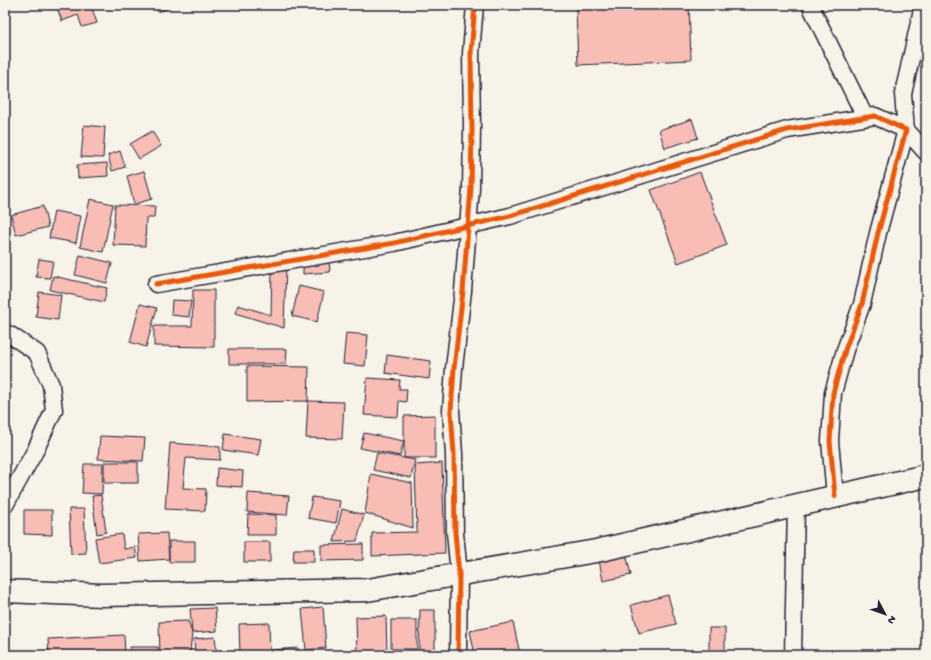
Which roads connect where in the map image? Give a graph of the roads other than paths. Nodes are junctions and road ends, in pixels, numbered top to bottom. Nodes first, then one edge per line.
1 (475, 5) edge
2 (810, 5) edge
3 (923, 5) edge
4 (865, 117) junction
5 (906, 130) junction
6 (926, 152) edge
7 (468, 226) junction
8 (156, 284) dead end
9 (5, 333) edge
10 (926, 475) edge
11 (835, 496) junction
12 (796, 505) junction
13 (5, 506) edge
14 (459, 574) junction
15 (5, 591) edge
16 (458, 655) edge
17 (793, 655) edge

1 - 7 street
2 - 4 street
3 - 5 street
4 - 5 street
4 - 7 street
5 - 6 street
5 - 11 street
7 - 8 street
7 - 14 street
9 - 13 street
10 - 11 main road
11 - 12 main road
12 - 14 main road
12 - 17 street
14 - 15 main road
14 - 16 street

